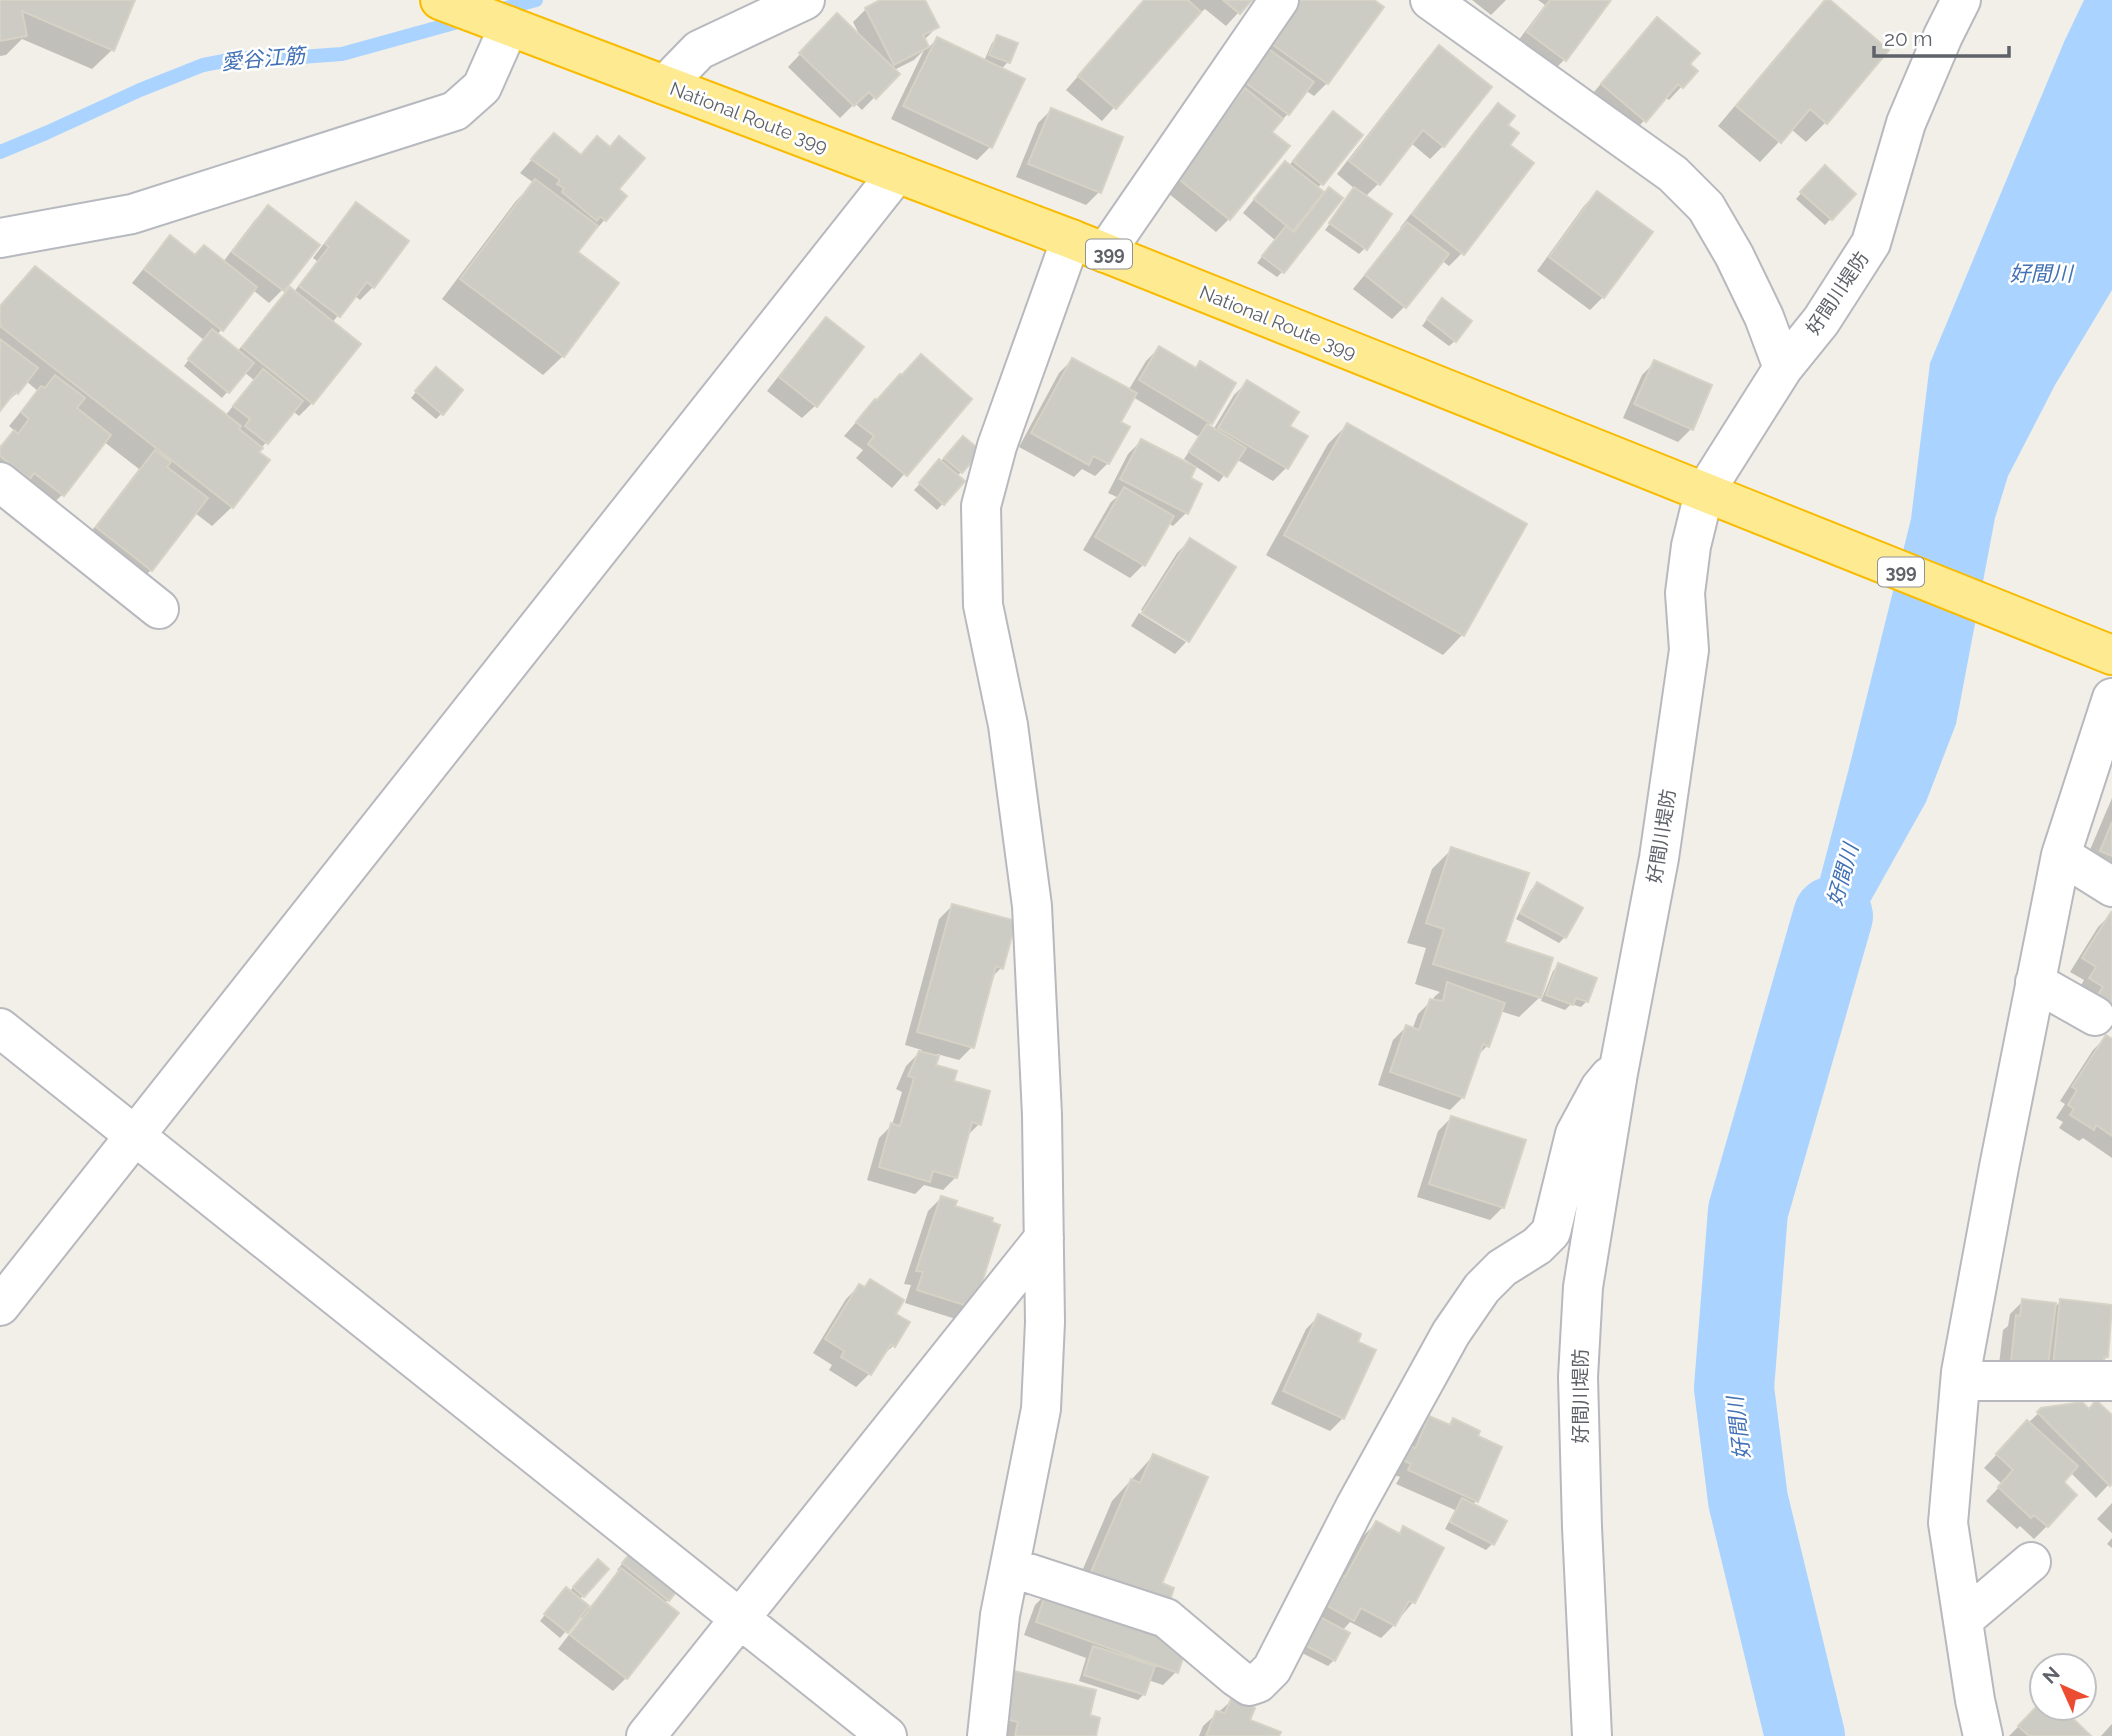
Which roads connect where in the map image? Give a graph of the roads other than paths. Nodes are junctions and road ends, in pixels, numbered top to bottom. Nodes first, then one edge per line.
1 (440, 0) edge
2 (805, 0) edge
3 (1279, 0) edge
4 (1430, 0) edge
5 (1961, 0) edge
6 (509, 26) junction
7 (665, 85) junction
8 (898, 173) junction
9 (0, 238) edge
10 (1088, 246) junction
11 (1783, 368) junction
12 (0, 482) edge
13 (1704, 493) junction
14 (159, 608) dead end
15 (2105, 653) edge
16 (2112, 698) edge
17 (2061, 855) junction
18 (2112, 887) edge
19 (2035, 982) junction
20 (2095, 1016) dead end
21 (0, 1028) edge
22 (1618, 1073) junction
23 (135, 1136) junction
24 (1044, 1238) junction
25 (0, 1306) edge
26 (1961, 1381) junction
27 (2112, 1381) edge
28 (2031, 1562) dead end
29 (1010, 1567) junction
30 (740, 1618) junction
31 (1962, 1620) junction
32 (646, 1736) edge
33 (887, 1736) edge
34 (987, 1736) edge
35 (1592, 1736) edge
36 (1983, 1736) edge

1 - 6 highway, National Route 399 / 399
2 - 7 street
3 - 10 street
4 - 11 street
5 - 11 street, 好間川堤防
6 - 7 highway, National Route 399 / 399
6 - 9 street
7 - 8 highway, National Route 399 / 399
8 - 10 highway, National Route 399 / 399
8 - 23 street
10 - 13 highway, National Route 399 / 399
10 - 24 street
11 - 13 street, 好間川堤防
12 - 14 street
13 - 15 highway, National Route 399 / 399
13 - 22 street, 好間川堤防
16 - 17 street
17 - 18 street
17 - 19 street
19 - 20 street
19 - 26 street
21 - 23 street
22 - 29 street
22 - 35 street, 好間川堤防
23 - 25 street
23 - 30 street
24 - 29 street
24 - 30 street
26 - 27 street
26 - 31 street
28 - 31 street
29 - 34 street
30 - 32 street
30 - 33 street
31 - 36 street

